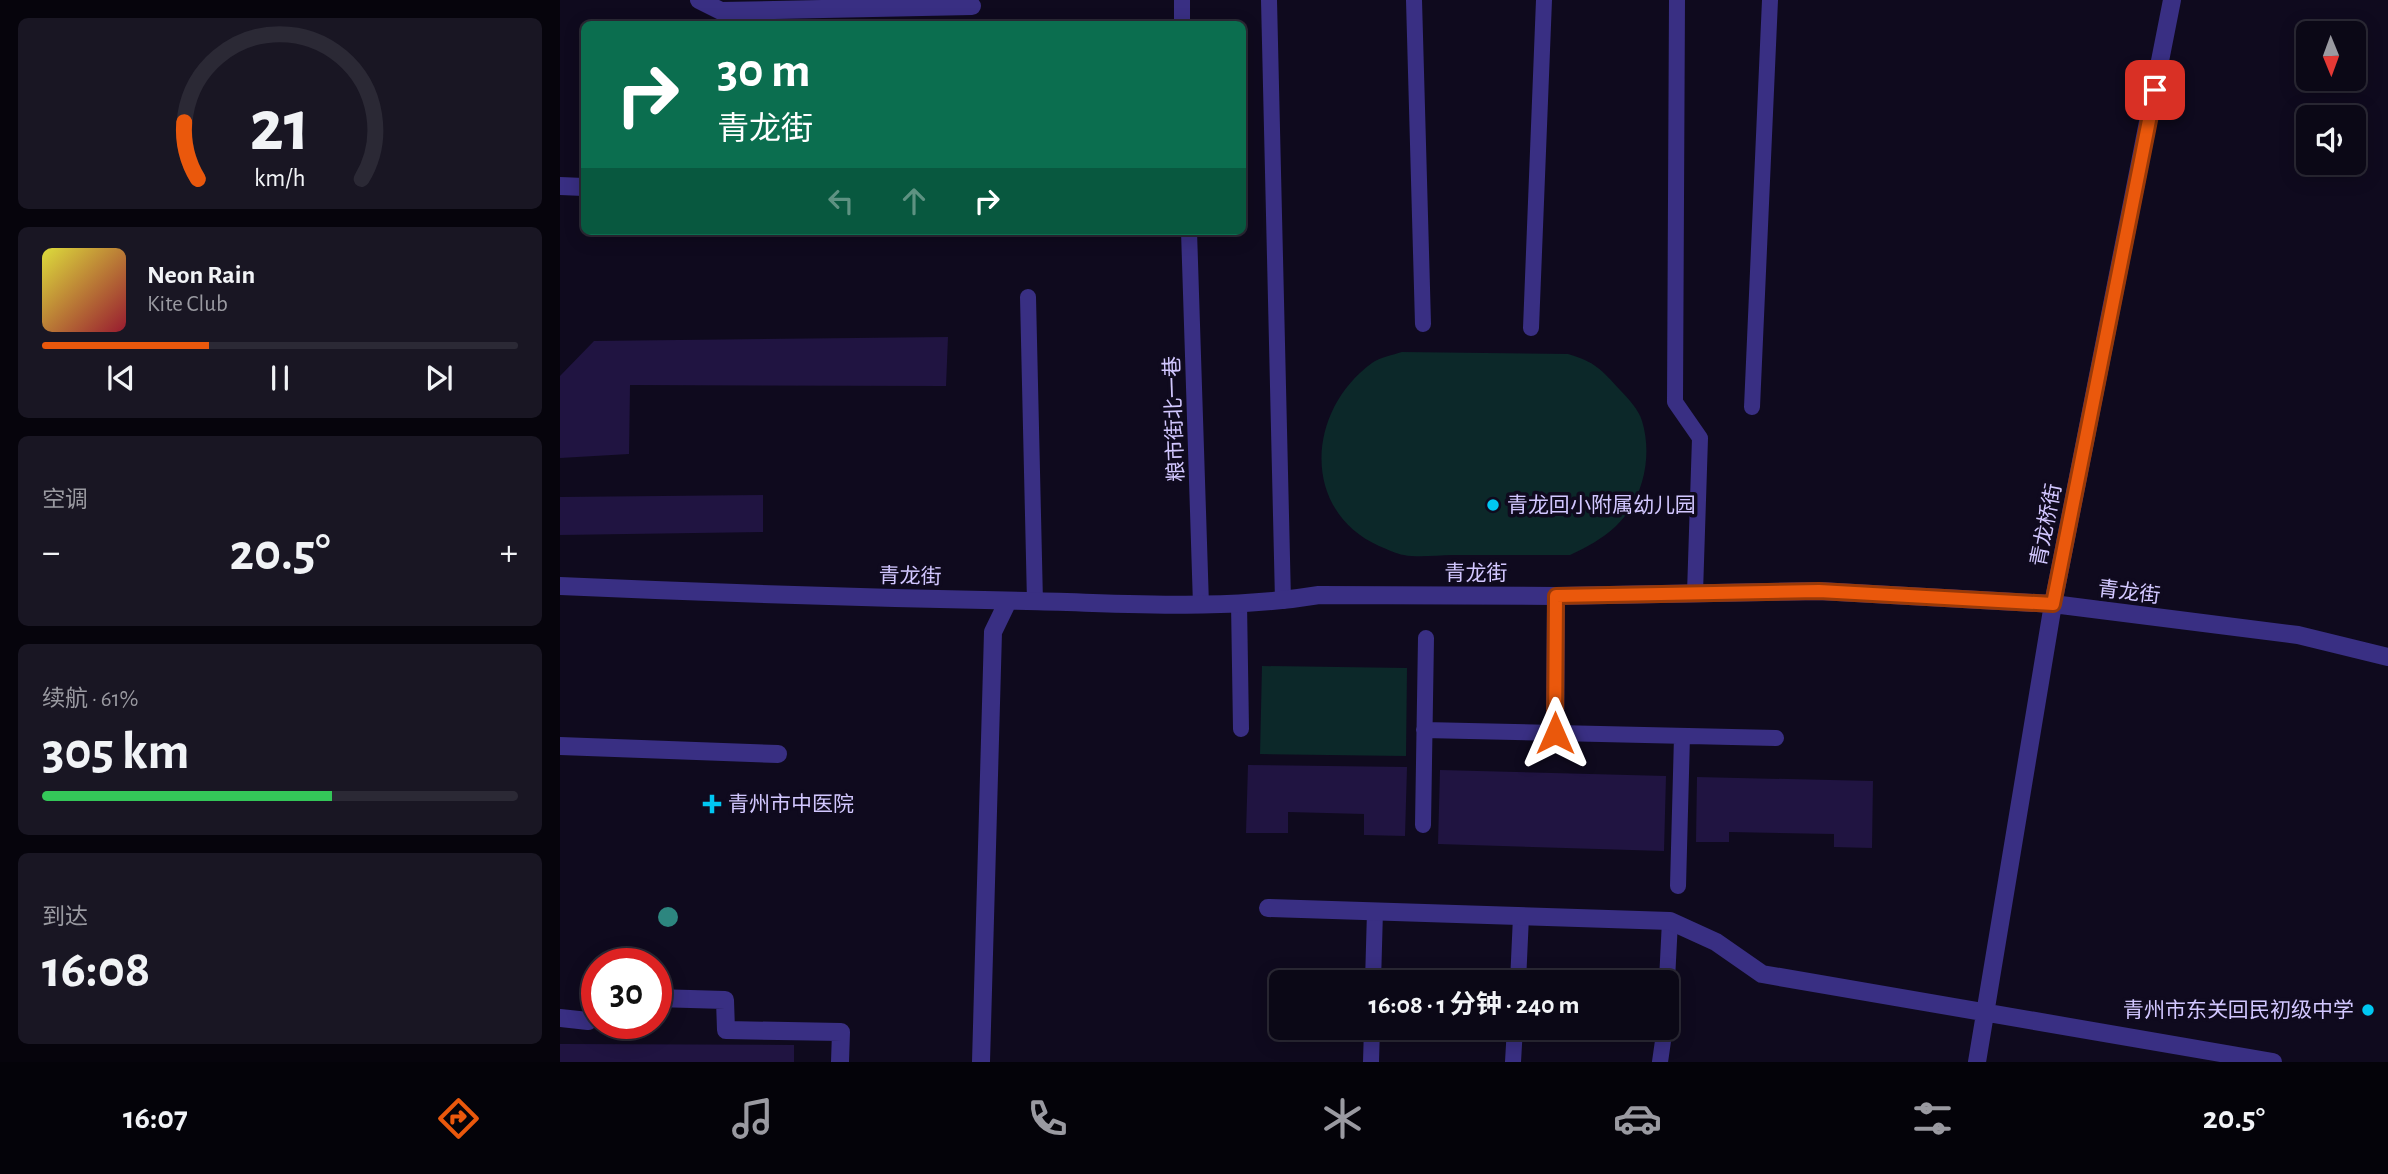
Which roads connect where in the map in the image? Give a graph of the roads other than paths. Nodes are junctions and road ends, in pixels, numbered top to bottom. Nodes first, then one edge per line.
1 (699, 0) edge
2 (1182, 0) edge
3 (1269, 0) edge
4 (1415, 0) edge
5 (1544, 0) edge
6 (1677, 0) edge
7 (1770, 0) edge
8 (2172, 0) edge
9 (972, 6) dead end
10 (1182, 21) edge
11 (560, 186) edge
12 (581, 187) edge
13 (1189, 235) edge
14 (1027, 296) dead end
15 (1423, 324) dead end
16 (1531, 328) dead end
17 (1752, 407) dead end
18 (560, 586) edge
19 (1695, 593) junction
20 (1556, 596) junction
21 (1008, 601) junction
22 (1283, 601) junction
23 (1035, 602) junction
24 (1239, 603) junction
25 (2053, 604) junction
26 (1201, 605) junction
27 (1426, 638) dead end
28 (2388, 657) edge
29 (1241, 729) dead end
30 (1424, 730) junction
31 (1555, 733) junction
32 (1682, 736) junction
33 (1776, 738) dead end
34 (560, 746) edge
35 (778, 754) dead end
36 (1423, 825) dead end
37 (1678, 887) dead end
38 (1268, 908) dead end
39 (1375, 911) junction
40 (1521, 916) junction
41 (1670, 921) junction
42 (1373, 970) edge
43 (1519, 970) edge
44 (1668, 970) edge
45 (672, 998) edge
46 (1986, 1012) junction
47 (560, 1018) edge
48 (581, 1020) edge
49 (1372, 1040) edge
50 (1514, 1040) edge
51 (1663, 1040) edge
52 (839, 1062) edge
53 (981, 1062) edge
54 (1371, 1062) edge
55 (1513, 1062) edge
56 (1660, 1062) edge
57 (1977, 1062) edge
58 (2273, 1062) edge

1 - 9 street
2 - 10 lane
3 - 22 lane
4 - 15 lane
5 - 16 lane
6 - 19 lane
7 - 17 lane
8 - 25 street, 青龙桥街
11 - 12 street
13 - 26 lane, 粮市街北一巷
14 - 23 lane
18 - 21 street, 青龙街
19 - 20 street, 青龙街
19 - 25 street, 青龙街
20 - 22 street, 青龙街
20 - 31 street
21 - 23 street, 青龙街
21 - 53 street
22 - 24 street, 青龙街
23 - 26 street, 青龙街
24 - 26 street, 青龙街
24 - 29 lane
25 - 28 street, 青龙街
25 - 46 street, 青龙桥街
27 - 30 lane
30 - 31 lane
30 - 36 lane
31 - 32 lane
32 - 33 lane
32 - 37 lane
34 - 35 street
38 - 39 street
39 - 40 street
39 - 42 lane
40 - 41 street
40 - 43 lane
41 - 44 lane
41 - 46 street
45 - 52 street
46 - 57 street, 青龙桥街
46 - 58 street
47 - 48 street
49 - 54 lane
50 - 55 lane
51 - 56 lane

